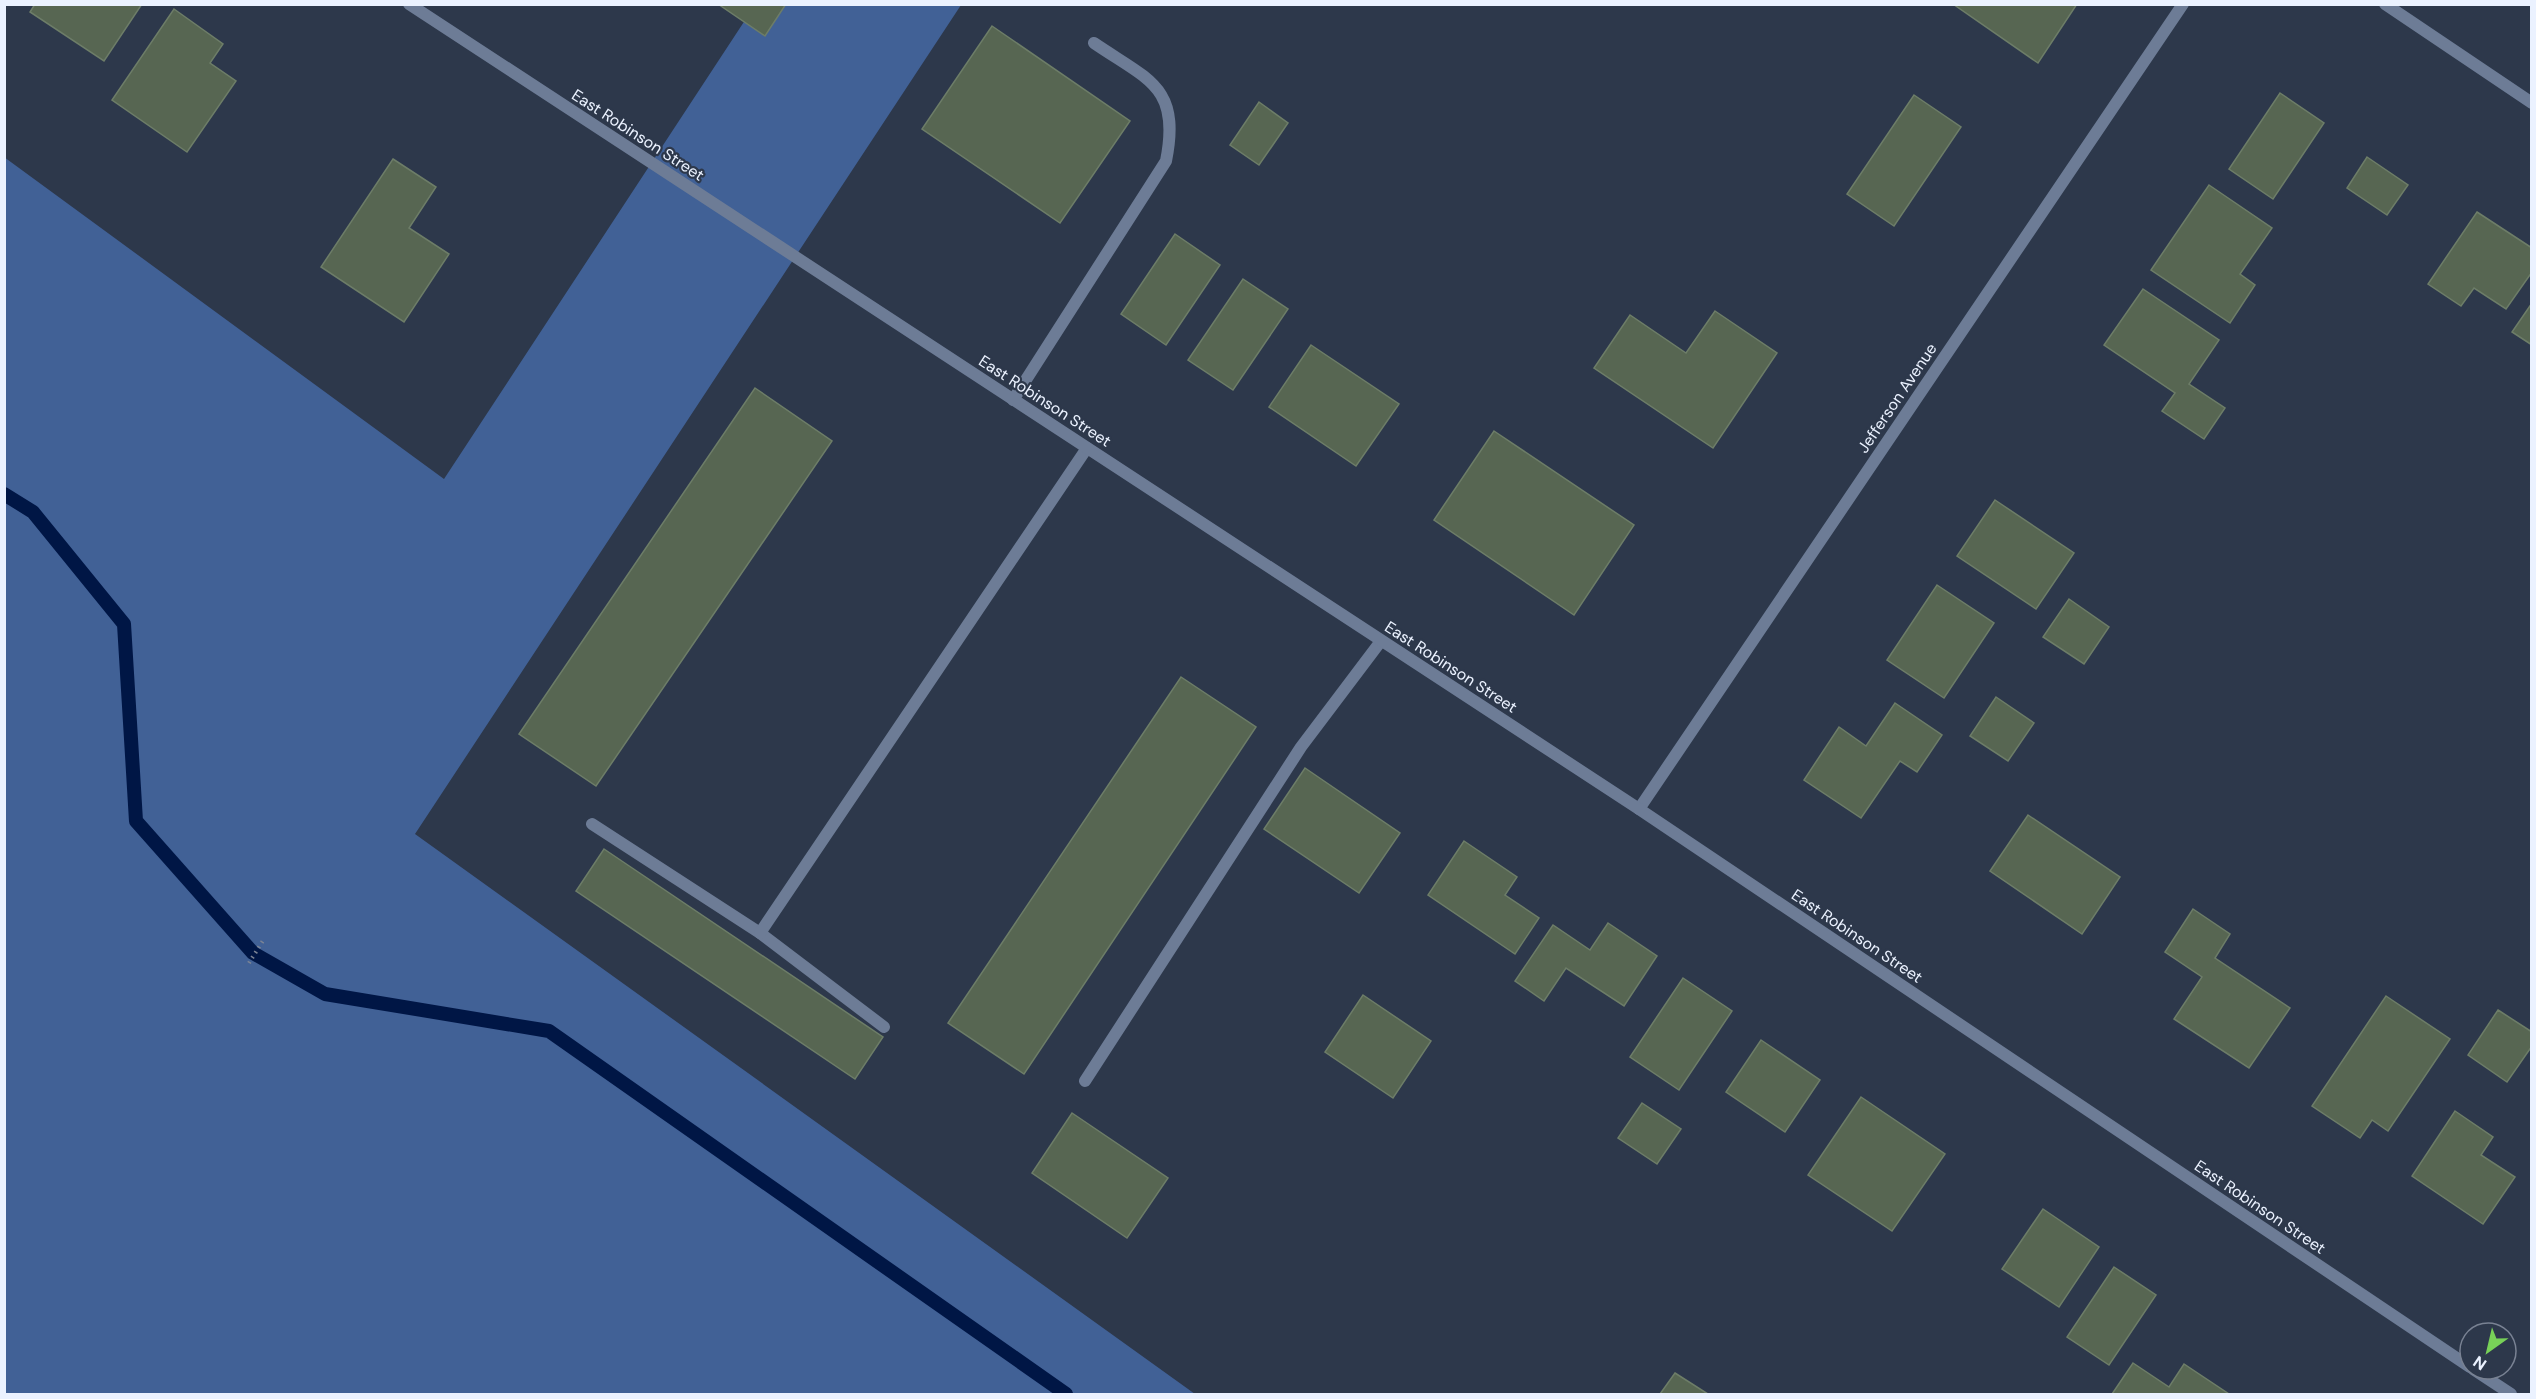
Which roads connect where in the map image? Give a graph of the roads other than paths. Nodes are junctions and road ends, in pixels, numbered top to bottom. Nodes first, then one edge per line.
1 (409, 4) edge
2 (2183, 4) edge
3 (2385, 4) edge
4 (1094, 43) dead end
5 (2532, 103) edge
6 (1014, 400) junction
7 (1087, 448) junction
8 (1381, 641) junction
9 (1639, 809) junction
10 (592, 824) dead end
11 (760, 933) junction
12 (884, 1027) dead end
13 (1085, 1081) dead end
14 (2458, 1359) edge
15 (2490, 1381) edge
16 (2511, 1395) edge

1 - 6 street, East Robinson Street
2 - 9 street, Jefferson Avenue
3 - 5 street
4 - 6 street
6 - 7 street, East Robinson Street
7 - 8 street, East Robinson Street
7 - 11 street
8 - 9 street, East Robinson Street
8 - 13 street
9 - 14 street, East Robinson Street
10 - 11 street
11 - 12 street
15 - 16 street, East Robinson Street

